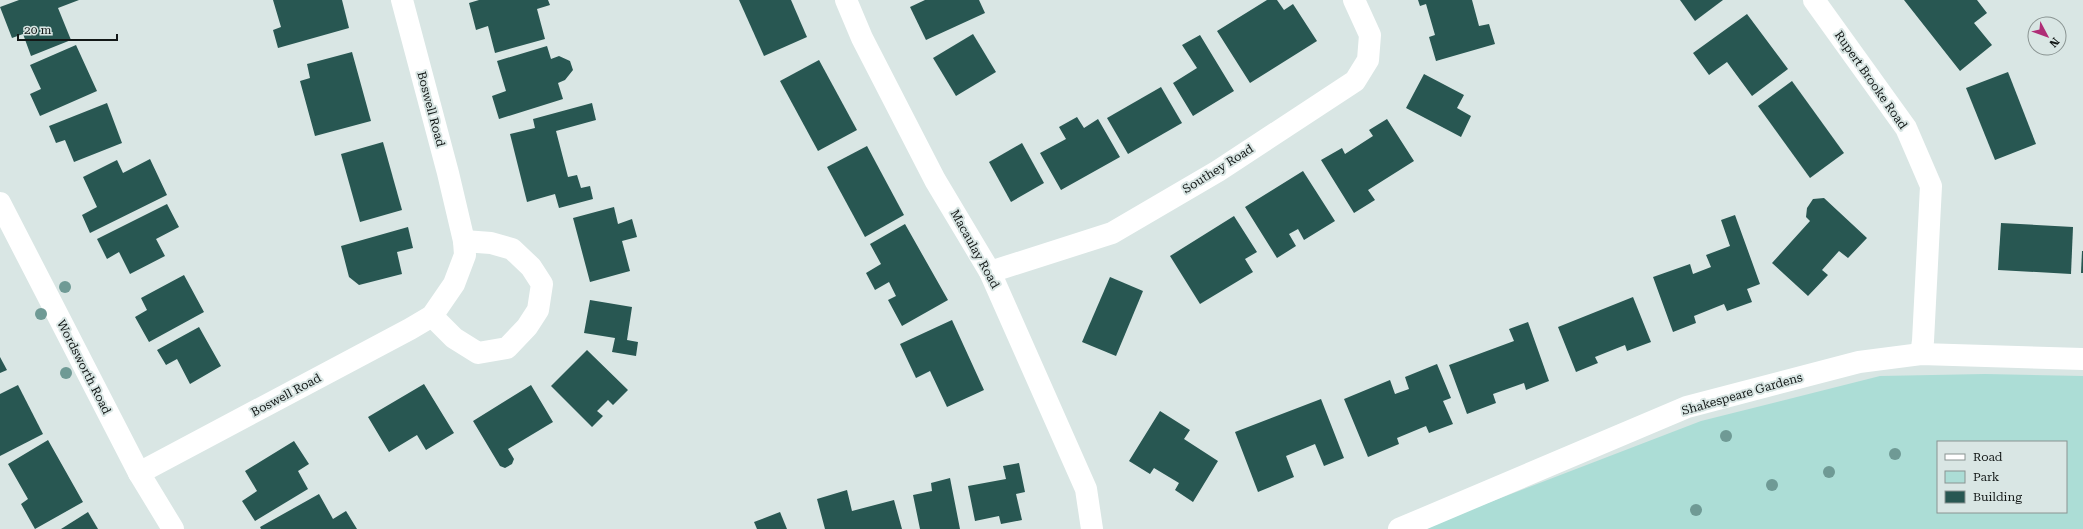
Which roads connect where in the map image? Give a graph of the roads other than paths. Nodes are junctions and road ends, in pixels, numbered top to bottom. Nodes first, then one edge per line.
1 (402, 0) edge
2 (846, 0) edge
3 (1354, 0) edge
4 (1814, 0) edge
5 (0, 203) edge
6 (464, 241) junction
7 (990, 272) junction
8 (432, 316) junction
9 (1921, 354) junction
10 (2083, 359) edge
11 (139, 473) junction
12 (173, 529) edge
13 (1092, 529) edge
14 (1399, 529) edge

1 - 6 street, Boswell Road
2 - 7 street, Macaulay Road
3 - 7 street, Southey Road
4 - 9 street, Rupert Brooke Road
5 - 11 street, Wordsworth Road
6 - 8 street, Boswell Road
6 - 8 street
7 - 13 street, Macaulay Road
8 - 11 street, Boswell Road
9 - 10 street, Shakespeare Gardens
9 - 14 street, Shakespeare Gardens
11 - 12 street, Wordsworth Road

